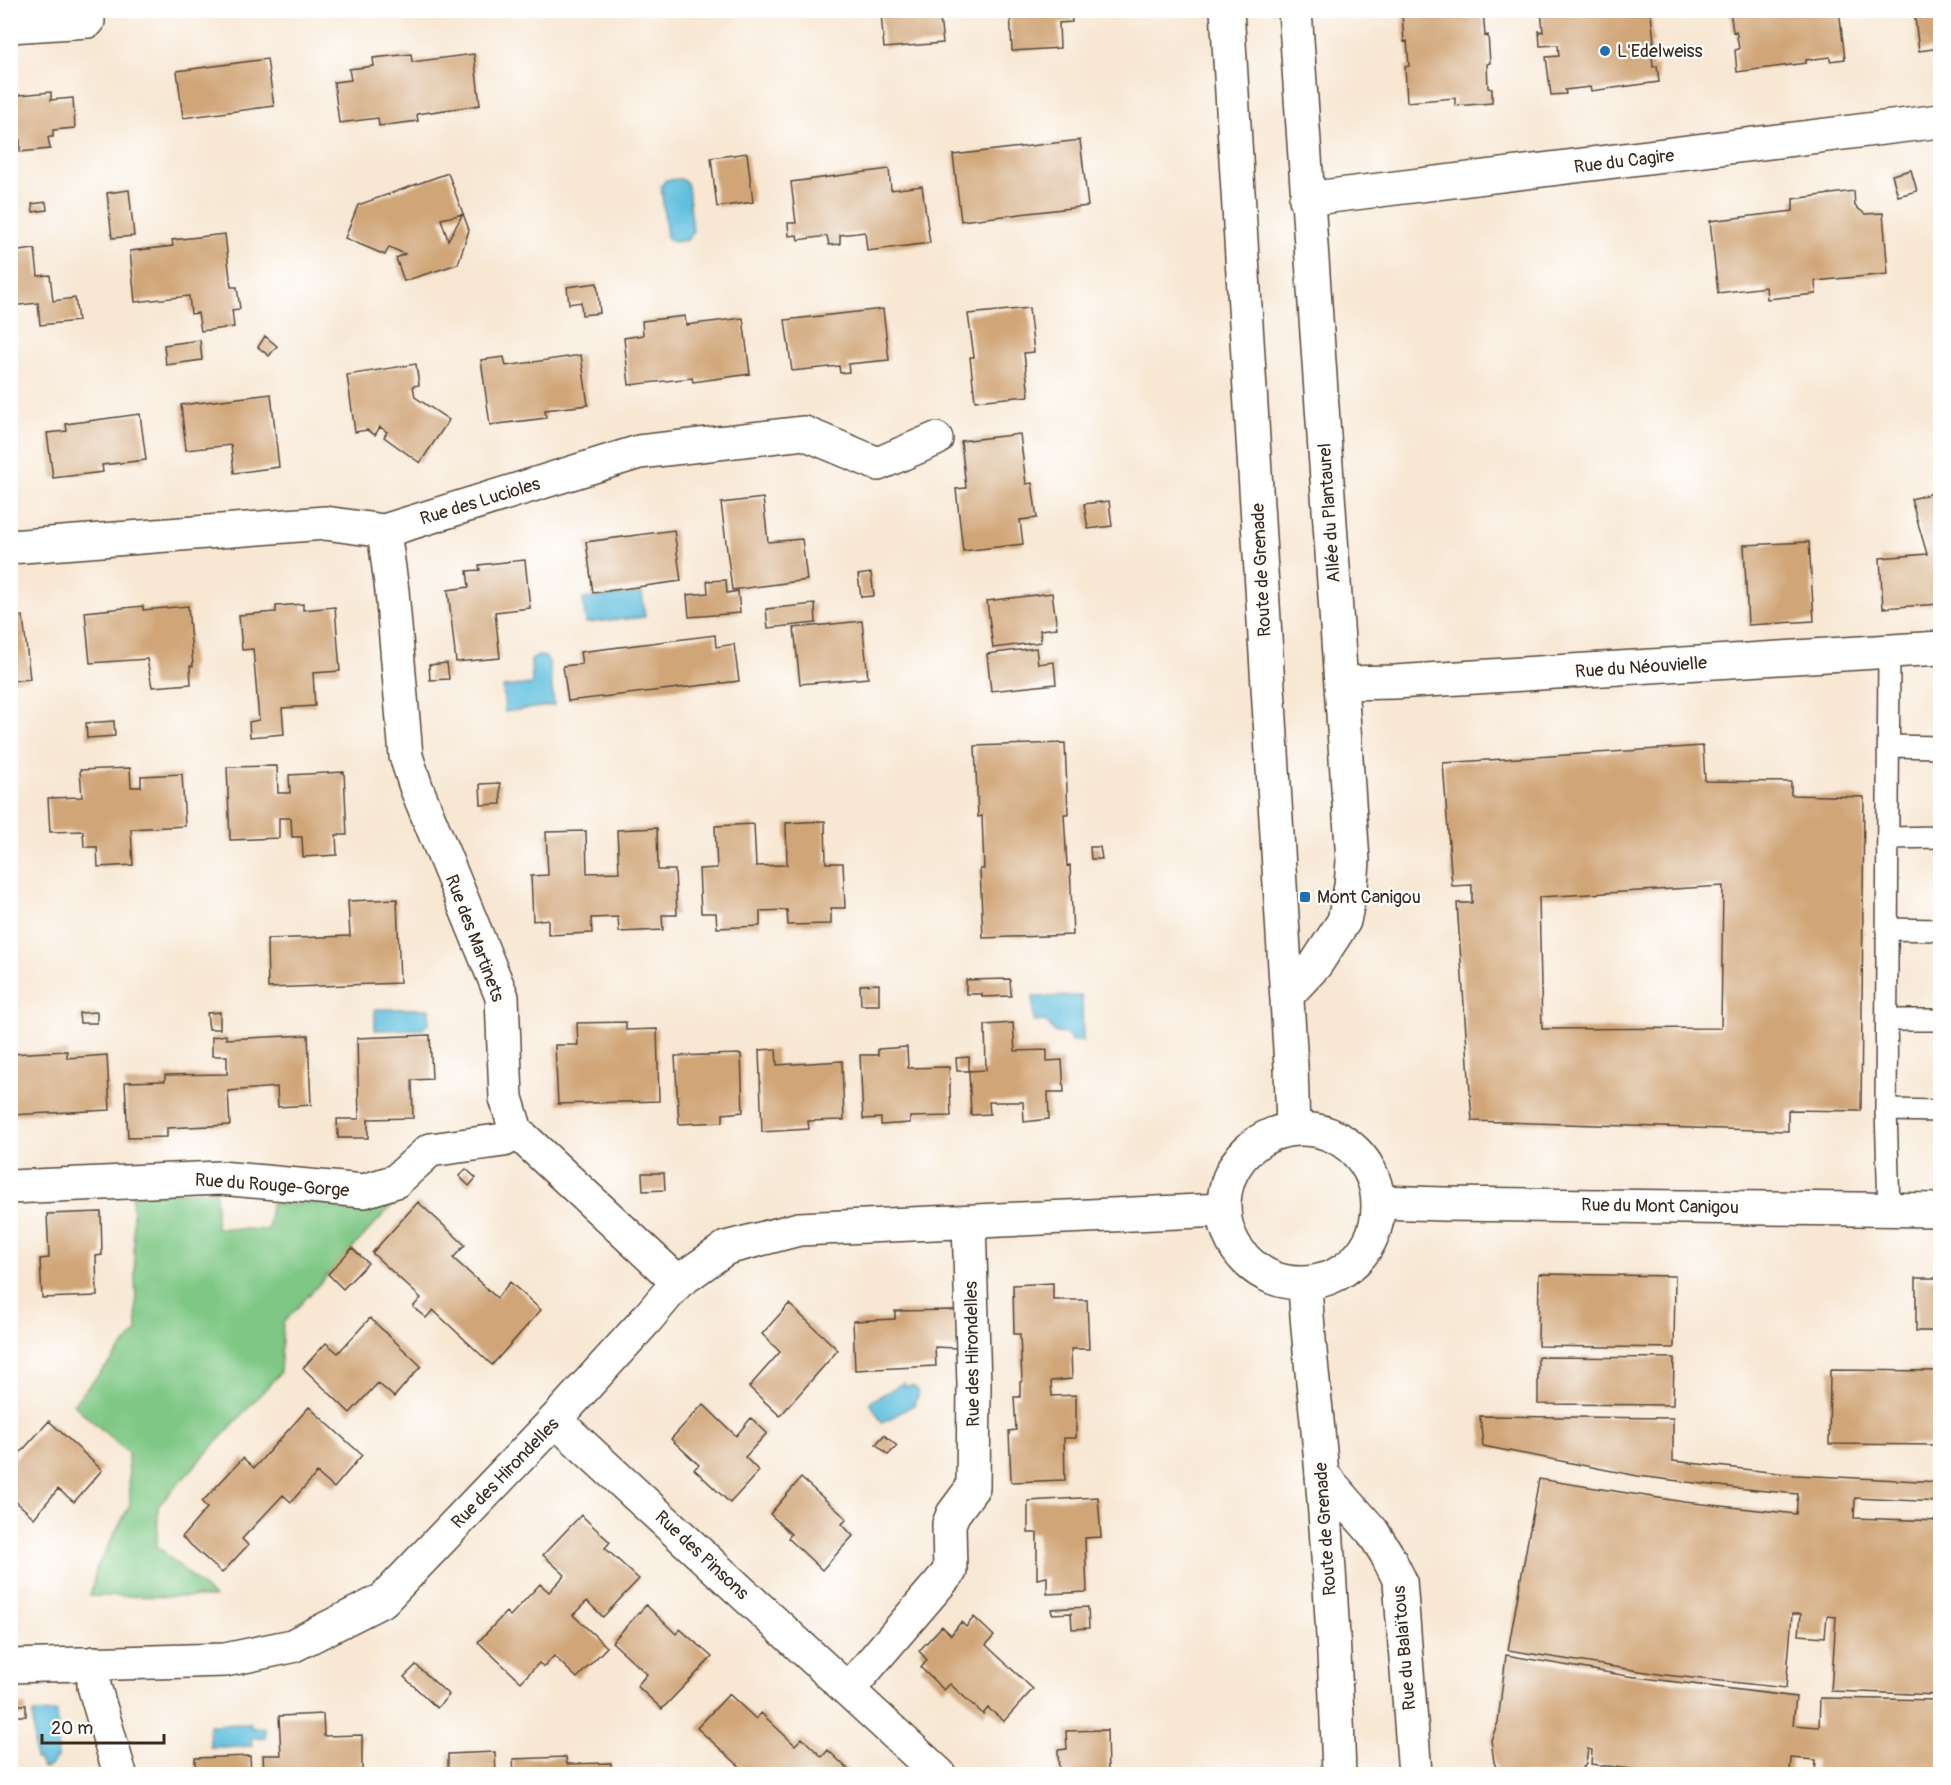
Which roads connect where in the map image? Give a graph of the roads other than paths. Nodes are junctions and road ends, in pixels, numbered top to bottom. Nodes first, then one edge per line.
1 (1227, 10) edge
2 (1295, 10) edge
3 (88, 21) dead end
4 (10, 26) edge
5 (1941, 121) edge
6 (1306, 199) junction
7 (936, 439) dead end
8 (384, 531) junction
9 (10, 547) edge
10 (1941, 648) edge
11 (1889, 651) junction
12 (1342, 683) junction
13 (1890, 746) junction
14 (1941, 747) edge
15 (1941, 837) edge
16 (1889, 838) junction
17 (1888, 929) junction
18 (1941, 930) edge
19 (1287, 995) junction
20 (1887, 1020) junction
21 (1941, 1020) edge
22 (1886, 1110) junction
23 (1941, 1111) edge
24 (1293, 1129) junction
25 (516, 1131) junction
26 (10, 1187) edge
27 (1378, 1202) junction
28 (1889, 1209) junction
29 (1223, 1210) junction
30 (1941, 1210) edge
31 (969, 1222) junction
32 (678, 1282) junction
33 (1305, 1284) junction
34 (555, 1420) junction
35 (1322, 1474) junction
36 (94, 1663) junction
37 (10, 1666) edge
38 (848, 1690) junction
39 (120, 1774) edge
40 (939, 1774) edge
41 (1339, 1774) edge
42 (1415, 1774) edge

1 - 19 street, Route de Grenade
2 - 6 street, Allée du Plantaurel
3 - 4 street
5 - 6 street, Rue du Cagire
6 - 12 street, Allée du Plantaurel
7 - 8 street, Rue des Lucioles
8 - 9 street, Rue des Lucioles
8 - 25 street, Rue des Martinets
10 - 11 street, Rue du Néouvielle
11 - 12 street, Rue du Néouvielle
11 - 13 lane
12 - 19 street, Allée du Plantaurel
13 - 14 lane
13 - 16 lane
15 - 16 lane
16 - 17 lane
17 - 18 lane
17 - 20 lane
19 - 24 street, Route de Grenade
20 - 21 lane
20 - 22 lane
22 - 23 lane
22 - 28 lane
24 - 27 street
24 - 29 street
25 - 26 street, Rue du Rouge-Gorge
25 - 32 street
27 - 28 street, Rue du Mont Canigou
27 - 33 street
28 - 30 street, Rue du Mont Canigou
29 - 31 street, Rue des Hirondelles
29 - 33 street
31 - 32 street, Rue des Hirondelles
31 - 38 street, Rue des Hirondelles
32 - 34 street, Rue des Hirondelles
33 - 35 street, Route de Grenade
34 - 36 street, Rue des Hirondelles
34 - 38 street, Rue des Pinsons
35 - 41 street, Route de Grenade
35 - 42 street, Rue du Balaïtous
36 - 37 street, Rue des Hirondelles
36 - 39 street
38 - 40 street, Rue des Pinsons

